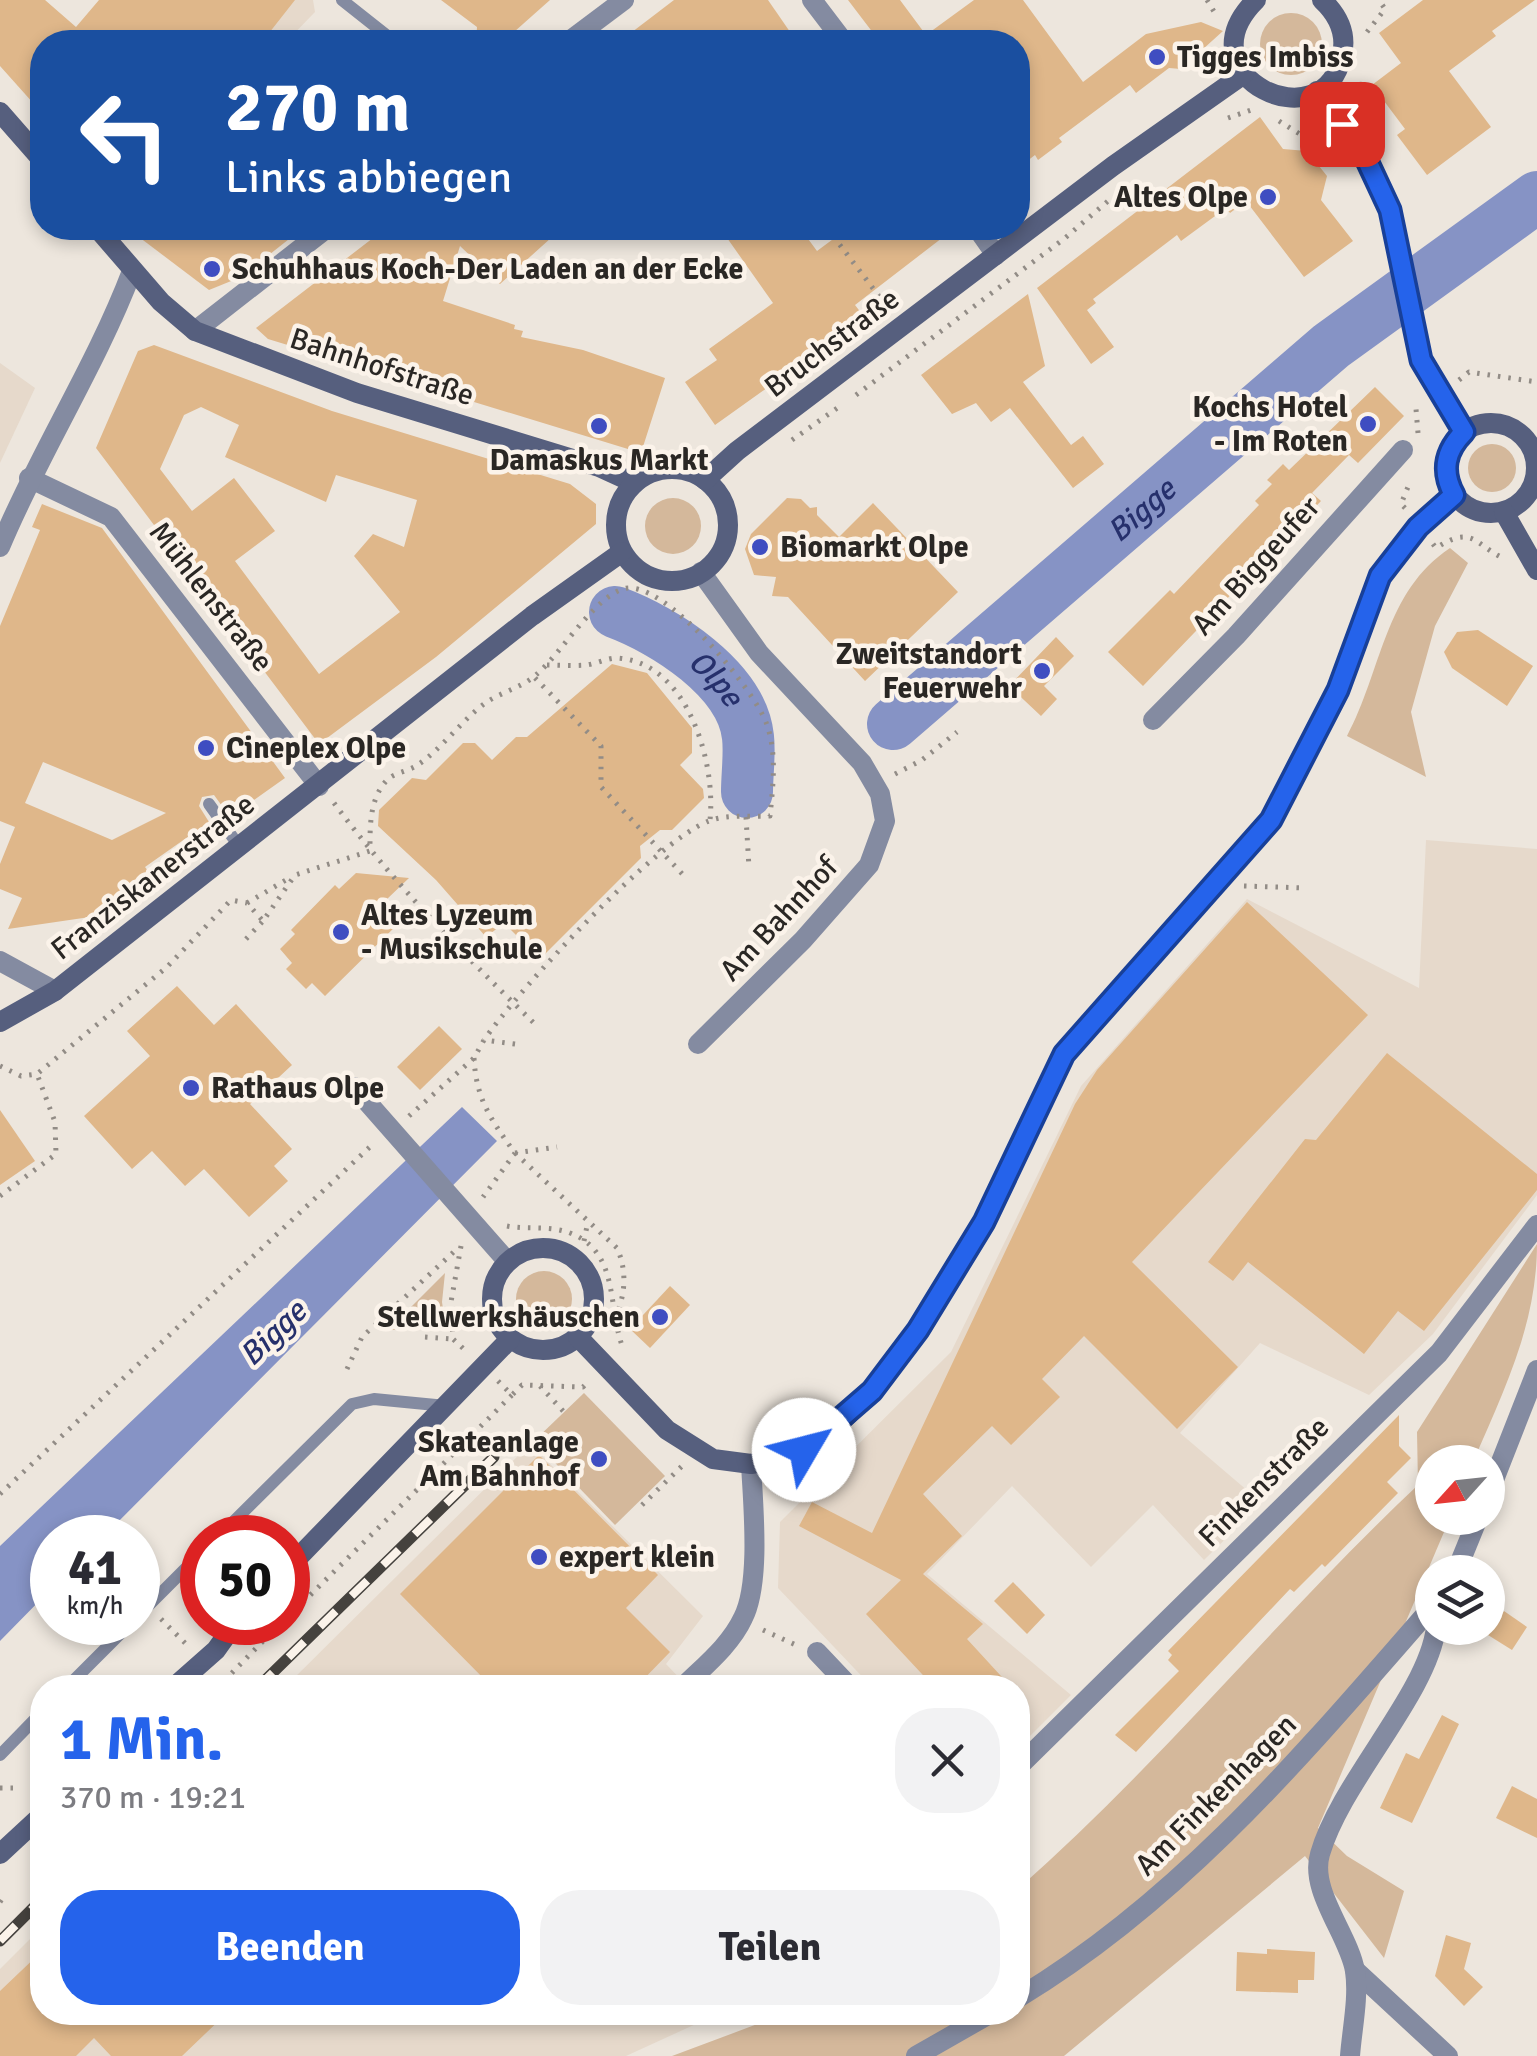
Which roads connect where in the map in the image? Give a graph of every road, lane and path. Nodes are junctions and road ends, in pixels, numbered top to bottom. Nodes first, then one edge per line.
1 (342, 0) edge
2 (624, 0) edge
3 (812, 0) edge
4 (1256, 0) edge
5 (1334, 3) edge
6 (380, 30) edge
7 (584, 30) edge
8 (835, 30) edge
9 (1244, 74) junction
10 (1318, 91) junction
11 (0, 112) edge
12 (30, 146) edge
13 (1030, 229) edge
14 (107, 240) edge
15 (312, 240) edge
16 (836, 240) edge
17 (985, 240) edge
18 (1016, 240) edge
19 (996, 255) junction
20 (132, 271) junction
21 (902, 327) junction
22 (196, 331) junction
23 (1537, 382) edge
24 (1440, 394) junction
25 (1416, 409) dead end
26 (1464, 432) junction
27 (1532, 437) edge
28 (1403, 450) dead end
29 (28, 478) junction
30 (706, 480) junction
31 (634, 484) junction
32 (1454, 495) junction
33 (1504, 512) junction
34 (1418, 527) junction
35 (1524, 546) junction
36 (0, 547) edge
37 (622, 552) junction
38 (1537, 570) edge
39 (701, 572) junction
40 (547, 665) junction
41 (534, 678) junction
42 (1153, 720) dead end
43 (957, 732) dead end
44 (874, 784) junction
45 (319, 786) junction
46 (209, 804) dead end
47 (746, 817) junction
48 (710, 820) junction
49 (241, 849) junction
50 (370, 851) junction
51 (661, 851) junction
52 (749, 868) dead end
53 (1227, 871) junction
54 (296, 875) junction
55 (687, 879) dead end
56 (1306, 888) dead end
57 (247, 903) junction
58 (263, 921) junction
59 (246, 939) dead end
60 (0, 961) edge
61 (55, 992) junction
62 (511, 1001) junction
63 (0, 1022) edge
64 (538, 1027) dead end
65 (484, 1040) junction
66 (698, 1044) dead end
67 (522, 1045) dead end
68 (474, 1058) junction
69 (0, 1066) edge
70 (38, 1074) junction
71 (354, 1087) dead end
72 (394, 1134) junction
73 (558, 1147) dead end
74 (515, 1153) junction
75 (0, 1196) edge
76 (472, 1203) junction
77 (498, 1218) dead end
78 (588, 1222) junction
79 (1537, 1224) edge
80 (584, 1241) junction
81 (461, 1244) dead end
82 (507, 1261) junction
83 (612, 1322) junction
84 (425, 1337) dead end
85 (578, 1337) junction
86 (454, 1339) dead end
87 (510, 1339) junction
88 (623, 1348) dead end
89 (347, 1368) dead end
90 (1537, 1370) edge
91 (540, 1386) dead end
92 (512, 1394) dead end
93 (449, 1406) junction
94 (564, 1412) dead end
95 (697, 1451) junction
96 (1505, 1452) edge
97 (750, 1464) junction
98 (434, 1472) junction
99 (448, 1486) dead end
100 (0, 1494) edge
101 (642, 1505) dead end
102 (239, 1515) edge
103 (310, 1546) edge
104 (180, 1574) edge
105 (160, 1594) edge
106 (310, 1595) edge
107 (744, 1616) junction
108 (160, 1618) edge
109 (1415, 1625) edge
110 (109, 1645) edge
111 (218, 1645) edge
112 (260, 1645) edge
113 (1431, 1645) edge
114 (816, 1652) joint
115 (204, 1662) junction
116 (79, 1675) edge
117 (189, 1675) edge
118 (217, 1675) edge
119 (229, 1675) edge
120 (695, 1675) edge
121 (839, 1675) edge
122 (30, 1724) edge
123 (0, 1755) edge
124 (1030, 1756) edge
125 (0, 1788) edge
126 (18, 1788) dead end
127 (30, 1826) edge
128 (0, 1854) edge
129 (1355, 1970) junction
130 (1030, 1990) edge
131 (971, 2025) edge
132 (916, 2056) edge
133 (1350, 2056) edge
134 (1448, 2056) edge

1 - 6 lane
2 - 7 street
3 - 8 street
4 - 9 street
5 - 10 street
9 - 10 street
9 - 13 street, Bruchstraße
10 - 24 street
11 - 12 street
14 - 20 street, Bahnhofstraße
15 - 22 street
16 - 21 path
17 - 19 street
18 - 19 street, Bruchstraße
19 - 21 street, Bruchstraße
20 - 22 street, Bahnhofstraße
20 - 29 street
21 - 30 street, Bruchstraße
22 - 31 street, Bahnhofstraße
23 - 24 path
24 - 25 path
24 - 26 street
26 - 27 street
26 - 32 street
27 - 33 street
28 - 42 street, Am Biggeufer
29 - 36 street
29 - 45 street, Mühlenstraße
30 - 31 street
30 - 39 street
31 - 37 street
32 - 33 street
32 - 34 street
33 - 35 street
34 - 35 path
34 - 53 street
35 - 38 street
37 - 39 street
37 - 45 street, Franziskanerstraße
39 - 44 street
40 - 41 path
40 - 47 path
40 - 48 path
41 - 50 path
41 - 51 path
43 - 44 path
44 - 66 street, Am Bahnhof
45 - 49 street, Franziskanerstraße
45 - 50 path
46 - 49 lane
47 - 48 path
47 - 52 path
48 - 51 path
49 - 61 street, Franziskanerstraße
50 - 54 path
50 - 62 path
51 - 55 path
51 - 62 path
53 - 56 path
53 - 97 street
54 - 57 path
54 - 58 path
57 - 58 path
57 - 70 path
58 - 59 path
60 - 61 street
61 - 63 street, Franziskanerstraße
62 - 64 path
62 - 65 path
65 - 67 path
65 - 68 path
68 - 72 path
68 - 74 path
69 - 70 path
70 - 75 path
71 - 72 street
72 - 76 street
72 - 100 path
73 - 74 path
74 - 76 path
74 - 78 path
76 - 82 street
77 - 80 path
78 - 80 path
78 - 83 path
79 - 124 street, Finkenstraße
80 - 83 path
81 - 89 path
82 - 85 street
82 - 87 street
83 - 88 path
84 - 86 path
85 - 87 street
85 - 95 street
87 - 93 street
90 - 96 street
91 - 94 path
92 - 98 path
93 - 102 lane
93 - 103 street
95 - 97 street
95 - 101 path
97 - 107 street
98 - 99 path
98 - 106 path
104 - 105 lane
107 - 114 path
107 - 120 street
108 - 115 path
109 - 130 street, Am Finkenhagen
110 - 116 lane
111 - 115 street
112 - 119 path
113 - 129 street
114 - 121 street
115 - 117 street
115 - 118 path
122 - 123 lane
125 - 126 path
127 - 128 street
129 - 133 street
129 - 134 street
131 - 132 street

